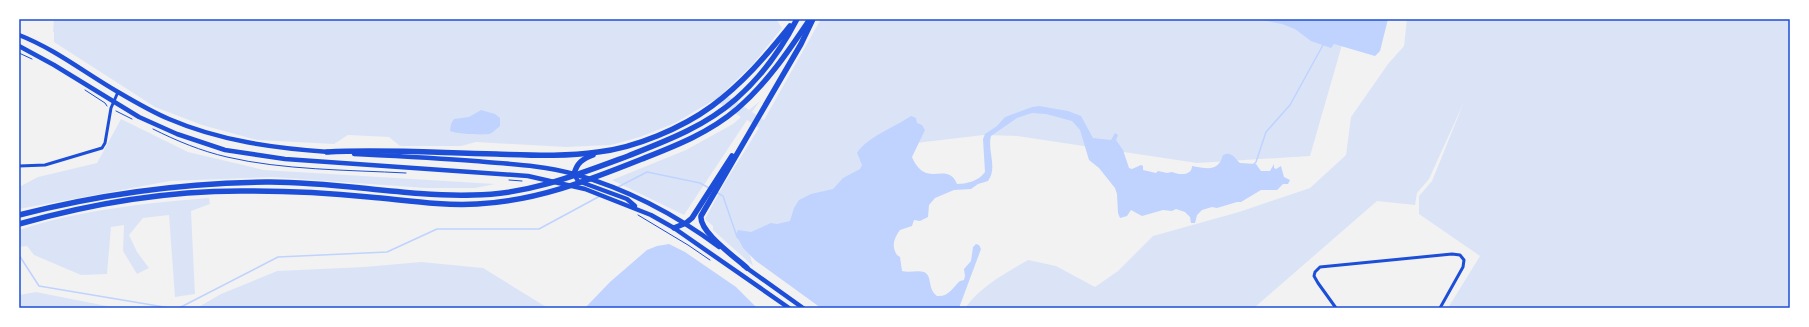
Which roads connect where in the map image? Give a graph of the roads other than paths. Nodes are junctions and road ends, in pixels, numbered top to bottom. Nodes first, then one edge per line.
1 (796, 19) edge
2 (810, 19) edge
3 (813, 19) edge
4 (19, 34) edge
5 (19, 46) edge
6 (118, 92) junction
7 (113, 101) junction
8 (326, 152) junction
9 (599, 152) junction
10 (19, 166) edge
11 (574, 174) junction
12 (710, 195) junction
13 (638, 209) junction
14 (19, 215) edge
15 (686, 223) junction
16 (19, 224) edge
17 (674, 228) junction
18 (747, 268) junction
19 (789, 308) edge
20 (803, 308) edge
21 (1336, 308) edge
22 (1440, 308) edge

1 - 9 highway
1 - 14 highway
2 - 16 highway
3 - 12 highway
4 - 6 main road
5 - 7 main road
6 - 7 street
6 - 8 main road
7 - 10 street
7 - 13 main road
8 - 9 highway
8 - 11 main road
9 - 11 highway
11 - 13 main road
11 - 15 main road
12 - 15 highway
12 - 18 highway
13 - 17 main road
15 - 17 highway
15 - 18 main road
17 - 19 main road
18 - 20 main road
21 - 22 street

